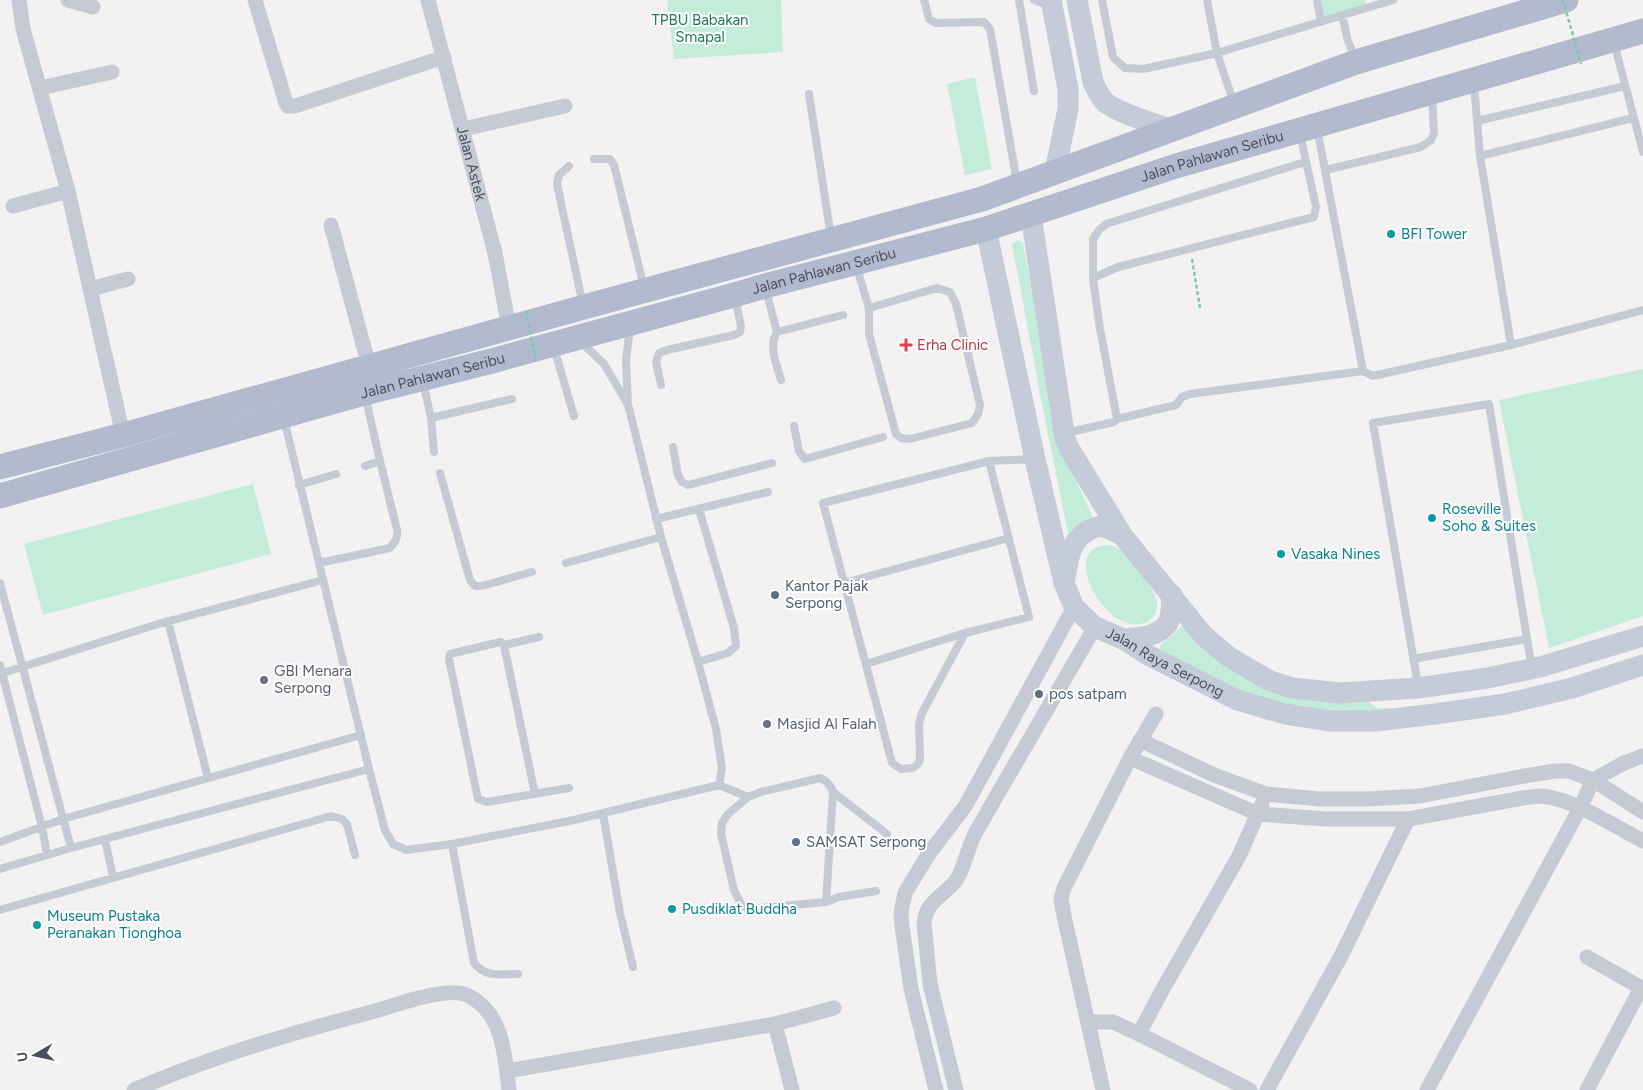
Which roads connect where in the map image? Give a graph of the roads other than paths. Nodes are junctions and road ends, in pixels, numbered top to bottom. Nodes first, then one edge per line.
1 (19, 0) edge
2 (68, 0) edge
3 (255, 0) edge
4 (428, 0) edge
5 (924, 0) edge
6 (1019, 0) edge
7 (1077, 0) edge
8 (1102, 0) edge
9 (1207, 0) edge
10 (1316, 0) edge
11 (1393, 0) edge
12 (1564, 0) edge
13 (1046, 2) edge
14 (1366, 4) edge
15 (93, 7) dead end
16 (1510, 8) edge
17 (1342, 15) junction
18 (1320, 22) junction
19 (1643, 31) edge
20 (1613, 39) junction
21 (1217, 53) junction
22 (444, 57) junction
23 (1356, 62) junction
24 (112, 72) dead end
25 (1474, 80) junction
26 (1093, 82) junction
27 (1625, 86) junction
28 (40, 88) junction
29 (1068, 88) junction
30 (1034, 91) dead end
31 (1432, 92) junction
32 (809, 94) dead end
33 (565, 106) dead end
34 (1235, 106) junction
35 (1633, 118) junction
36 (1477, 121) junction
37 (1308, 127) junction
38 (463, 129) junction
39 (1172, 130) junction
40 (1643, 152) edge
41 (1480, 156) junction
42 (594, 159) dead end
43 (1306, 162) junction
44 (570, 166) dead end
45 (1326, 170) junction
46 (1055, 171) junction
47 (1018, 186) junction
48 (68, 191) junction
49 (13, 206) dead end
50 (1031, 215) junction
51 (330, 225) dead end
52 (986, 229) junction
53 (831, 239) junction
54 (856, 263) junction
55 (1093, 278) junction
56 (128, 279) dead end
57 (765, 286) junction
58 (90, 289) junction
59 (645, 290) junction
60 (734, 295) junction
61 (584, 307) junction
62 (869, 308) junction
63 (1643, 310) edge
64 (843, 315) dead end
65 (518, 319) junction
66 (630, 324) junction
67 (777, 332) junction
68 (1511, 345) junction
69 (555, 347) junction
70 (369, 366) junction
71 (1363, 371) junction
72 (422, 378) junction
73 (781, 380) dead end
74 (661, 385) dead end
75 (364, 393) junction
76 (512, 399) dead end
77 (628, 404) junction
78 (283, 416) junction
79 (574, 416) dead end
80 (431, 418) junction
81 (1117, 418) junction
82 (794, 426) dead end
83 (1064, 433) junction
84 (123, 434) junction
85 (883, 437) dead end
86 (673, 447) dead end
87 (434, 452) dead end
88 (1035, 459) junction
89 (380, 461) junction
90 (989, 461) junction
91 (772, 464) dead end
92 (365, 466) dead end
93 (0, 467) edge
94 (440, 473) dead end
95 (336, 474) dead end
96 (299, 485) junction
97 (768, 492) dead end
98 (0, 496) edge
99 (700, 509) junction
100 (655, 515) junction
101 (1122, 535) junction
102 (661, 537) junction
103 (1009, 538) junction
104 (319, 563) junction
105 (566, 563) dead end
106 (532, 572) dead end
107 (323, 580) junction
108 (844, 582) junction
109 (0, 583) edge
110 (1064, 583) junction
111 (1172, 595) junction
112 (1074, 607) junction
113 (168, 621) junction
114 (1095, 627) junction
115 (965, 633) junction
116 (1643, 636) edge
117 (539, 637) dead end
118 (1123, 639) junction
119 (1527, 639) junction
120 (504, 645) junction
121 (1413, 658) junction
122 (698, 662) junction
123 (866, 664) junction
124 (0, 665) edge
125 (1042, 665) junction
126 (1643, 665) edge
127 (22, 668) junction
128 (1532, 669) junction
129 (1, 674) edge
130 (1064, 680) junction
131 (1418, 688) junction
132 (1156, 714) dead end
133 (1423, 716) junction
134 (361, 735) junction
135 (1140, 740) junction
136 (1643, 756) edge
137 (1130, 758) junction
138 (369, 769) junction
139 (208, 778) junction
140 (1593, 780) junction
141 (719, 785) junction
142 (568, 788) dead end
143 (833, 792) junction
144 (535, 794) junction
145 (1266, 794) junction
146 (748, 797) junction
147 (1580, 808) junction
148 (1643, 812) edge
149 (602, 814) junction
150 (1258, 814) junction
151 (1408, 819) junction
152 (63, 820) junction
153 (42, 827) junction
154 (887, 834) dead end
155 (105, 839) junction
156 (1643, 841) edge
157 (0, 842) edge
158 (452, 844) junction
159 (72, 848) junction
160 (46, 855) junction
161 (355, 855) dead end
162 (0, 869) edge
163 (113, 877) junction
164 (876, 891) dead end
165 (826, 902) junction
166 (0, 910) edge
167 (1587, 957) dead end
168 (634, 967) dead end
169 (518, 974) dead end
170 (1642, 989) edge
171 (834, 1008) dead end
172 (1089, 1022) junction
173 (775, 1024) junction
174 (1139, 1034) junction
175 (507, 1071) junction
176 (134, 1090) edge
177 (510, 1090) edge
178 (792, 1090) edge
179 (936, 1090) edge
180 (956, 1090) edge
181 (1103, 1090) edge
182 (1250, 1090) edge
183 (1267, 1090) edge
184 (1427, 1090) edge
185 (1587, 1090) edge

1 - 28 street
2 - 15 street
3 - 22 street
4 - 22 street, Jalan Astek
5 - 47 lane
6 - 30 lane
7 - 26 main road
8 - 21 lane
9 - 21 lane
10 - 18 lane
11 - 14 lane
12 - 16 main road, Jalan Pahlawan Seribu
13 - 29 main road
14 - 17 lane
16 - 23 main road, Jalan Pahlawan Seribu
17 - 18 lane
17 - 23 lane
18 - 21 lane
19 - 20 main road, Jalan Pahlawan Seribu
20 - 25 main road, Jalan Pahlawan Seribu
20 - 27 lane
21 - 34 lane
22 - 38 street, Jalan Astek
23 - 34 main road, Jalan Pahlawan Seribu
24 - 28 street
25 - 31 main road, Jalan Pahlawan Seribu
25 - 36 lane
26 - 29 main road
26 - 39 main road
27 - 35 lane
27 - 36 lane
28 - 48 street
29 - 46 main road
31 - 37 main road, Jalan Pahlawan Seribu
31 - 45 lane
32 - 53 lane
33 - 38 street
34 - 39 main road, Jalan Pahlawan Seribu
35 - 40 lane
35 - 41 lane
36 - 41 lane
37 - 43 lane
37 - 45 lane
37 - 50 main road, Jalan Pahlawan Seribu
38 - 65 street, Jalan Astek
39 - 46 main road, Jalan Pahlawan Seribu
41 - 68 lane
42 - 59 lane
43 - 55 lane
43 - 55 lane
44 - 61 lane
45 - 71 lane
46 - 47 main road, Jalan Pahlawan Seribu
47 - 53 main road, Jalan Pahlawan Seribu
48 - 49 street
48 - 58 street
50 - 52 main road, Jalan Pahlawan Seribu
50 - 83 main road
51 - 70 street
52 - 54 main road, Jalan Pahlawan Seribu
52 - 88 main road, Jalan Raya Serpong
53 - 59 main road, Jalan Pahlawan Seribu
54 - 57 main road, Jalan Pahlawan Seribu
54 - 62 lane
55 - 81 lane
56 - 58 street
57 - 60 main road, Jalan Pahlawan Seribu
57 - 67 lane
58 - 84 street
59 - 61 main road, Jalan Pahlawan Seribu
60 - 66 main road, Jalan Pahlawan Seribu
60 - 74 lane
61 - 65 main road, Jalan Pahlawan Seribu
62 - 62 lane
63 - 68 lane
64 - 67 lane
65 - 70 main road, Jalan Pahlawan Seribu
66 - 69 main road, Jalan Pahlawan Seribu
66 - 77 lane
67 - 73 lane
68 - 71 lane
69 - 72 main road, Jalan Pahlawan Seribu
69 - 77 lane
69 - 79 lane
70 - 84 main road, Jalan Pahlawan Seribu
71 - 81 lane
72 - 75 main road, Jalan Pahlawan Seribu
72 - 80 lane
75 - 78 main road, Jalan Pahlawan Seribu
75 - 89 lane
76 - 80 lane
77 - 100 lane
78 - 96 lane
78 - 98 main road, Jalan Pahlawan Seribu
80 - 87 lane
81 - 83 lane
82 - 85 lane
83 - 101 main road
84 - 93 main road, Jalan Pahlawan Seribu
86 - 91 lane
88 - 90 lane
88 - 110 main road, Jalan Raya Serpong
89 - 92 lane
89 - 104 lane
90 - 103 lane
90 - 108 lane
94 - 106 lane
95 - 96 lane
96 - 104 lane
97 - 99 lane
99 - 100 lane
99 - 122 lane
100 - 102 lane
101 - 110 main road
101 - 111 main road
102 - 105 lane
102 - 122 lane
103 - 108 lane
103 - 115 lane
104 - 107 lane
107 - 113 lane
107 - 134 lane
108 - 123 lane
109 - 127 lane
110 - 112 main road, Jalan Raya Serpong
111 - 118 main road
111 - 131 main road
112 - 114 main road, Jalan Raya Serpong
112 - 125 street
113 - 127 lane
113 - 139 lane
114 - 118 main road, Jalan Raya Serpong
114 - 130 street
115 - 123 lane
115 - 123 lane
116 - 128 main road
117 - 120 lane
118 - 133 main road, Jalan Raya Serpong
119 - 121 lane
119 - 121 lane
119 - 128 lane
120 - 144 lane
120 - 144 lane
121 - 131 lane
122 - 141 lane
124 - 129 lane
125 - 130 street
125 - 179 street
126 - 133 main road, Jalan Raya Serpong
127 - 129 lane
127 - 152 lane
128 - 131 main road
129 - 153 lane
130 - 180 street
131 - 133 main road
132 - 135 street
134 - 138 lane
134 - 139 lane
135 - 137 street
135 - 145 street
136 - 140 street
137 - 150 street
137 - 172 street
138 - 155 lane
138 - 158 lane
139 - 152 lane
140 - 145 street
140 - 147 street
140 - 148 street
141 - 146 lane
141 - 149 lane
142 - 144 lane
143 - 146 lane
143 - 154 lane
143 - 165 lane
145 - 150 street
146 - 165 lane
147 - 151 street
147 - 156 street
147 - 184 street
149 - 158 lane
149 - 168 lane
150 - 151 street
150 - 174 street
151 - 183 street
152 - 153 lane
152 - 159 lane
153 - 157 lane
153 - 160 lane
155 - 159 lane
155 - 163 lane
158 - 169 lane
159 - 160 lane
160 - 162 lane
161 - 163 lane
163 - 166 lane
164 - 165 lane
167 - 170 street
170 - 185 street
171 - 173 street
172 - 174 street
172 - 181 street
173 - 175 street
173 - 178 street
174 - 182 street
175 - 176 street
175 - 177 street

